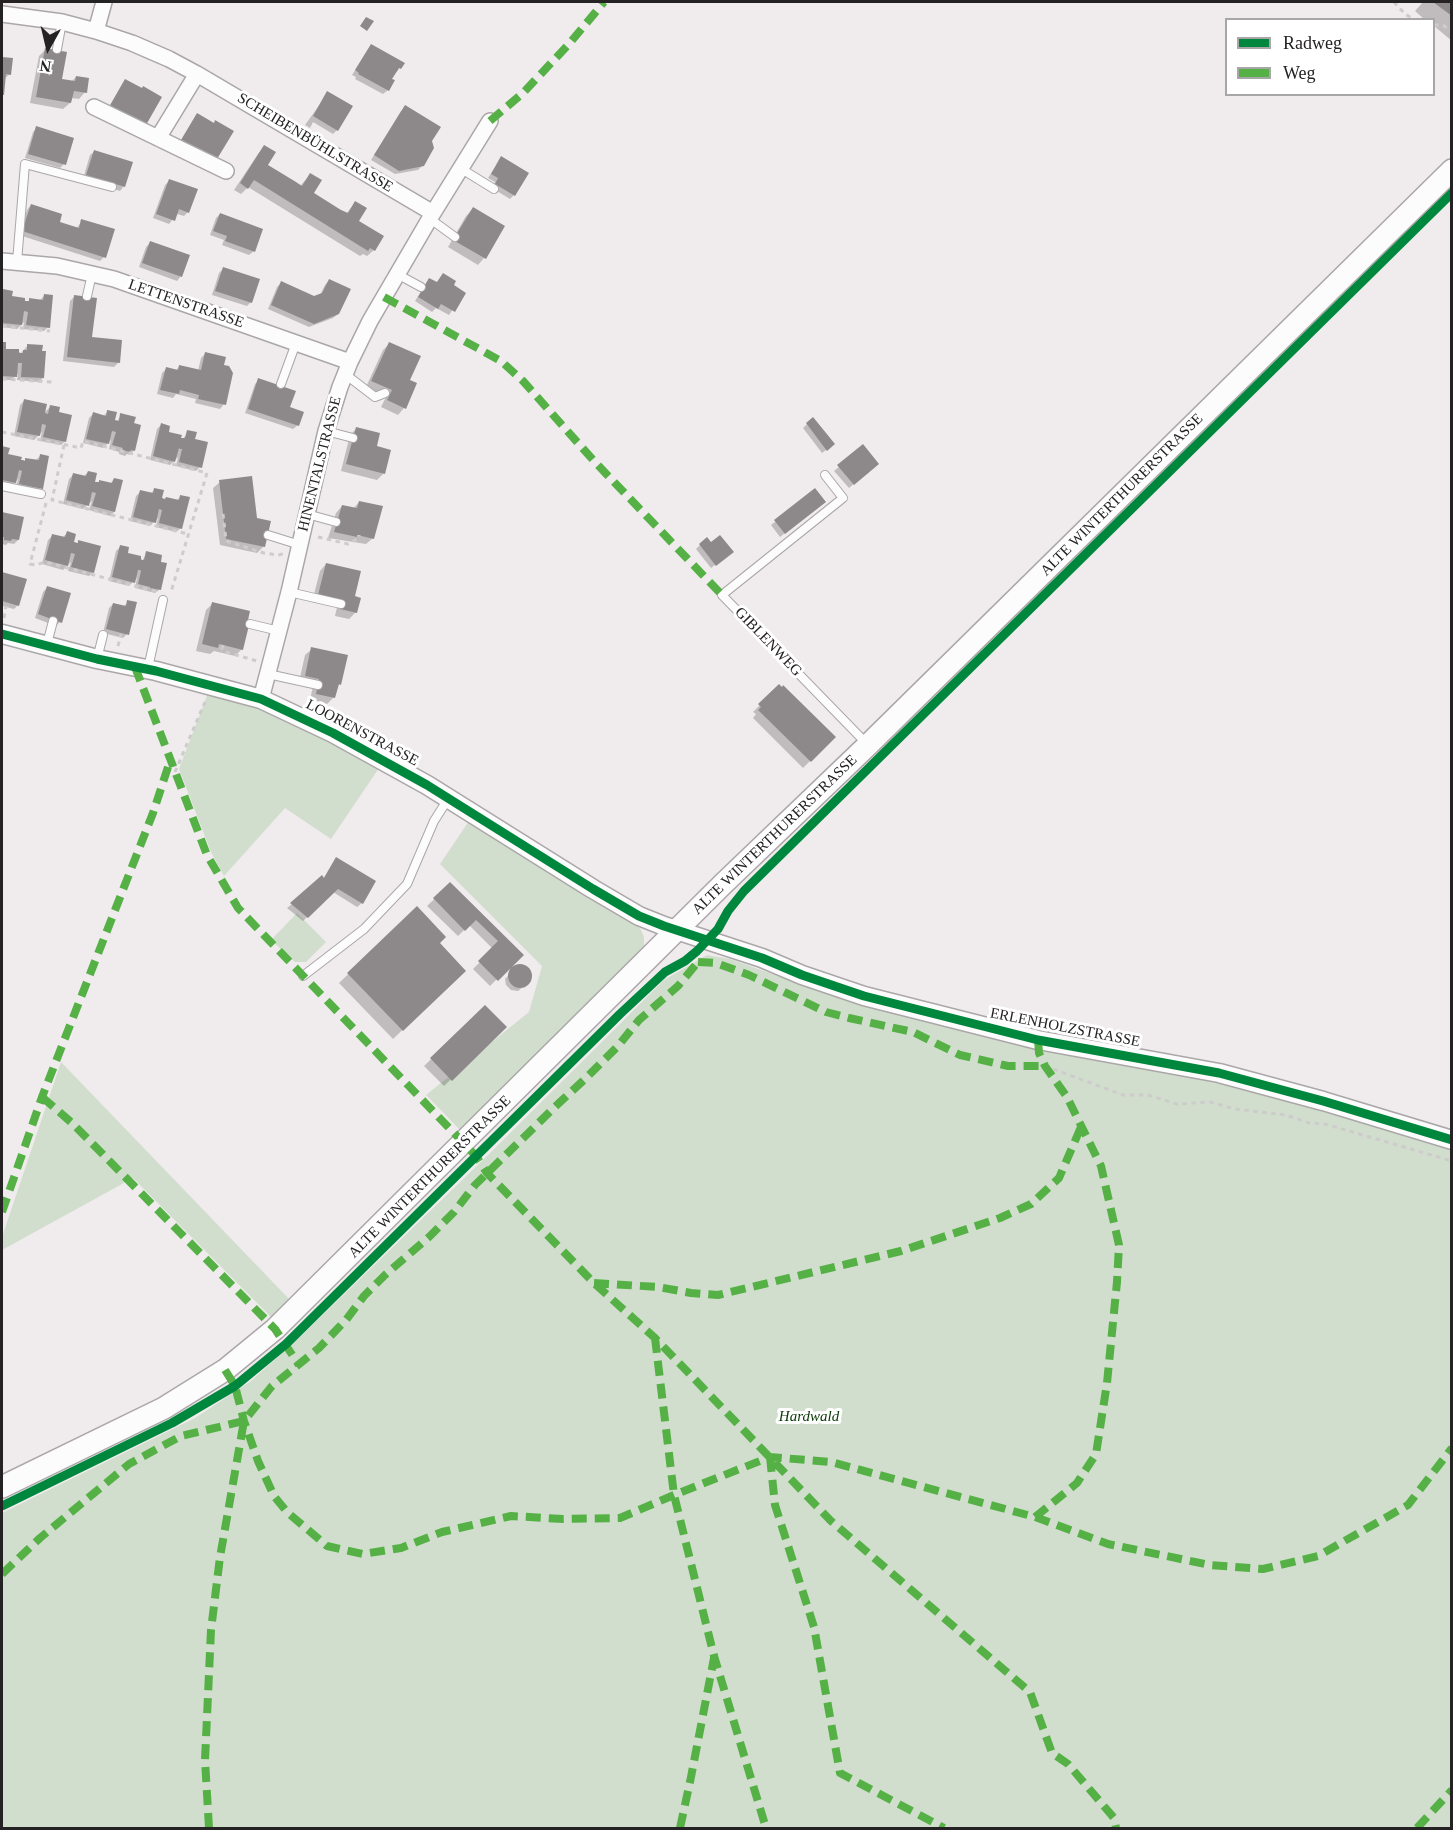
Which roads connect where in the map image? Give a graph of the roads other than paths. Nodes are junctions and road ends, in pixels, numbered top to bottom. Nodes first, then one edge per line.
1 (104, 2) edge
2 (2, 14) edge
3 (62, 22) junction
4 (96, 30) junction
5 (57, 49) dead end
6 (197, 74) junction
7 (94, 107) dead end
8 (490, 121) dead end
9 (158, 138) junction
10 (460, 168) junction
11 (1452, 170) edge
12 (226, 171) dead end
13 (112, 187) dead end
14 (494, 189) dead end
15 (431, 215) junction
16 (455, 237) dead end
17 (9, 261) edge
18 (92, 274) junction
19 (397, 274) junction
20 (421, 287) dead end
21 (87, 296) dead end
22 (296, 343) junction
23 (348, 368) junction
24 (282, 384) dead end
25 (385, 393) dead end
26 (326, 431) junction
27 (353, 438) dead end
28 (825, 475) dead end
29 (2, 486) edge
30 (41, 494) dead end
31 (307, 514) junction
32 (336, 522) dead end
33 (268, 535) dead end
34 (299, 544) junction
35 (289, 592) junction
36 (163, 600) dead end
37 (341, 604) dead end
38 (53, 621) dead end
39 (250, 624) dead end
40 (279, 631) junction
41 (2, 634) edge
42 (103, 635) dead end
43 (46, 646) junction
44 (97, 658) junction
45 (265, 668) junction
46 (147, 669) junction
47 (318, 685) dead end
48 (261, 699) junction
49 (868, 745) junction
50 (449, 798) junction
51 (678, 930) junction
52 (303, 976) dead end
53 (1452, 1140) edge
54 (2, 1487) edge

1 - 4 street
2 - 3 street, SCHEIBENBÜHLSTRASSE
3 - 4 street, SCHEIBENBÜHLSTRASSE
3 - 5 lane
4 - 6 street, SCHEIBENBÜHLSTRASSE
6 - 9 street
6 - 15 street, SCHEIBENBÜHLSTRASSE
7 - 9 street
8 - 10 street, HINENTALSTRASSE
9 - 12 street
10 - 14 lane
10 - 15 street, HINENTALSTRASSE
11 - 49 main road, ALTE WINTERTHURERSTRASSE
13 - 17 lane, LETTENSTRASSE
15 - 16 lane
15 - 19 street, HINENTALSTRASSE
17 - 18 street, LETTENSTRASSE
18 - 21 lane
18 - 22 street, LETTENSTRASSE
19 - 20 lane
19 - 23 street, HINENTALSTRASSE
22 - 23 street, LETTENSTRASSE
22 - 24 lane
23 - 25 lane
23 - 26 street, HINENTALSTRASSE
26 - 27 lane
26 - 31 street, HINENTALSTRASSE
28 - 49 lane, GIBLENWEG
29 - 30 lane
31 - 32 lane
31 - 34 street, HINENTALSTRASSE
33 - 34 lane
34 - 35 street, HINENTALSTRASSE
35 - 37 lane
35 - 40 street, HINENTALSTRASSE
36 - 46 lane
38 - 43 lane
39 - 40 lane
40 - 45 street, HINENTALSTRASSE
41 - 43 street, LOORENSTRASSE
42 - 44 lane
43 - 44 street, LOORENSTRASSE
44 - 46 street, LOORENSTRASSE
45 - 47 lane
45 - 48 street, HINENTALSTRASSE
46 - 48 street, LOORENSTRASSE
48 - 50 street, LOORENSTRASSE
49 - 51 main road, ALTE WINTERTHURERSTRASSE
50 - 51 street, LOORENSTRASSE
50 - 52 lane
51 - 53 street, ERLENHOLZSTRASSE
51 - 54 main road, ALTE WINTERTHURERSTRASSE

